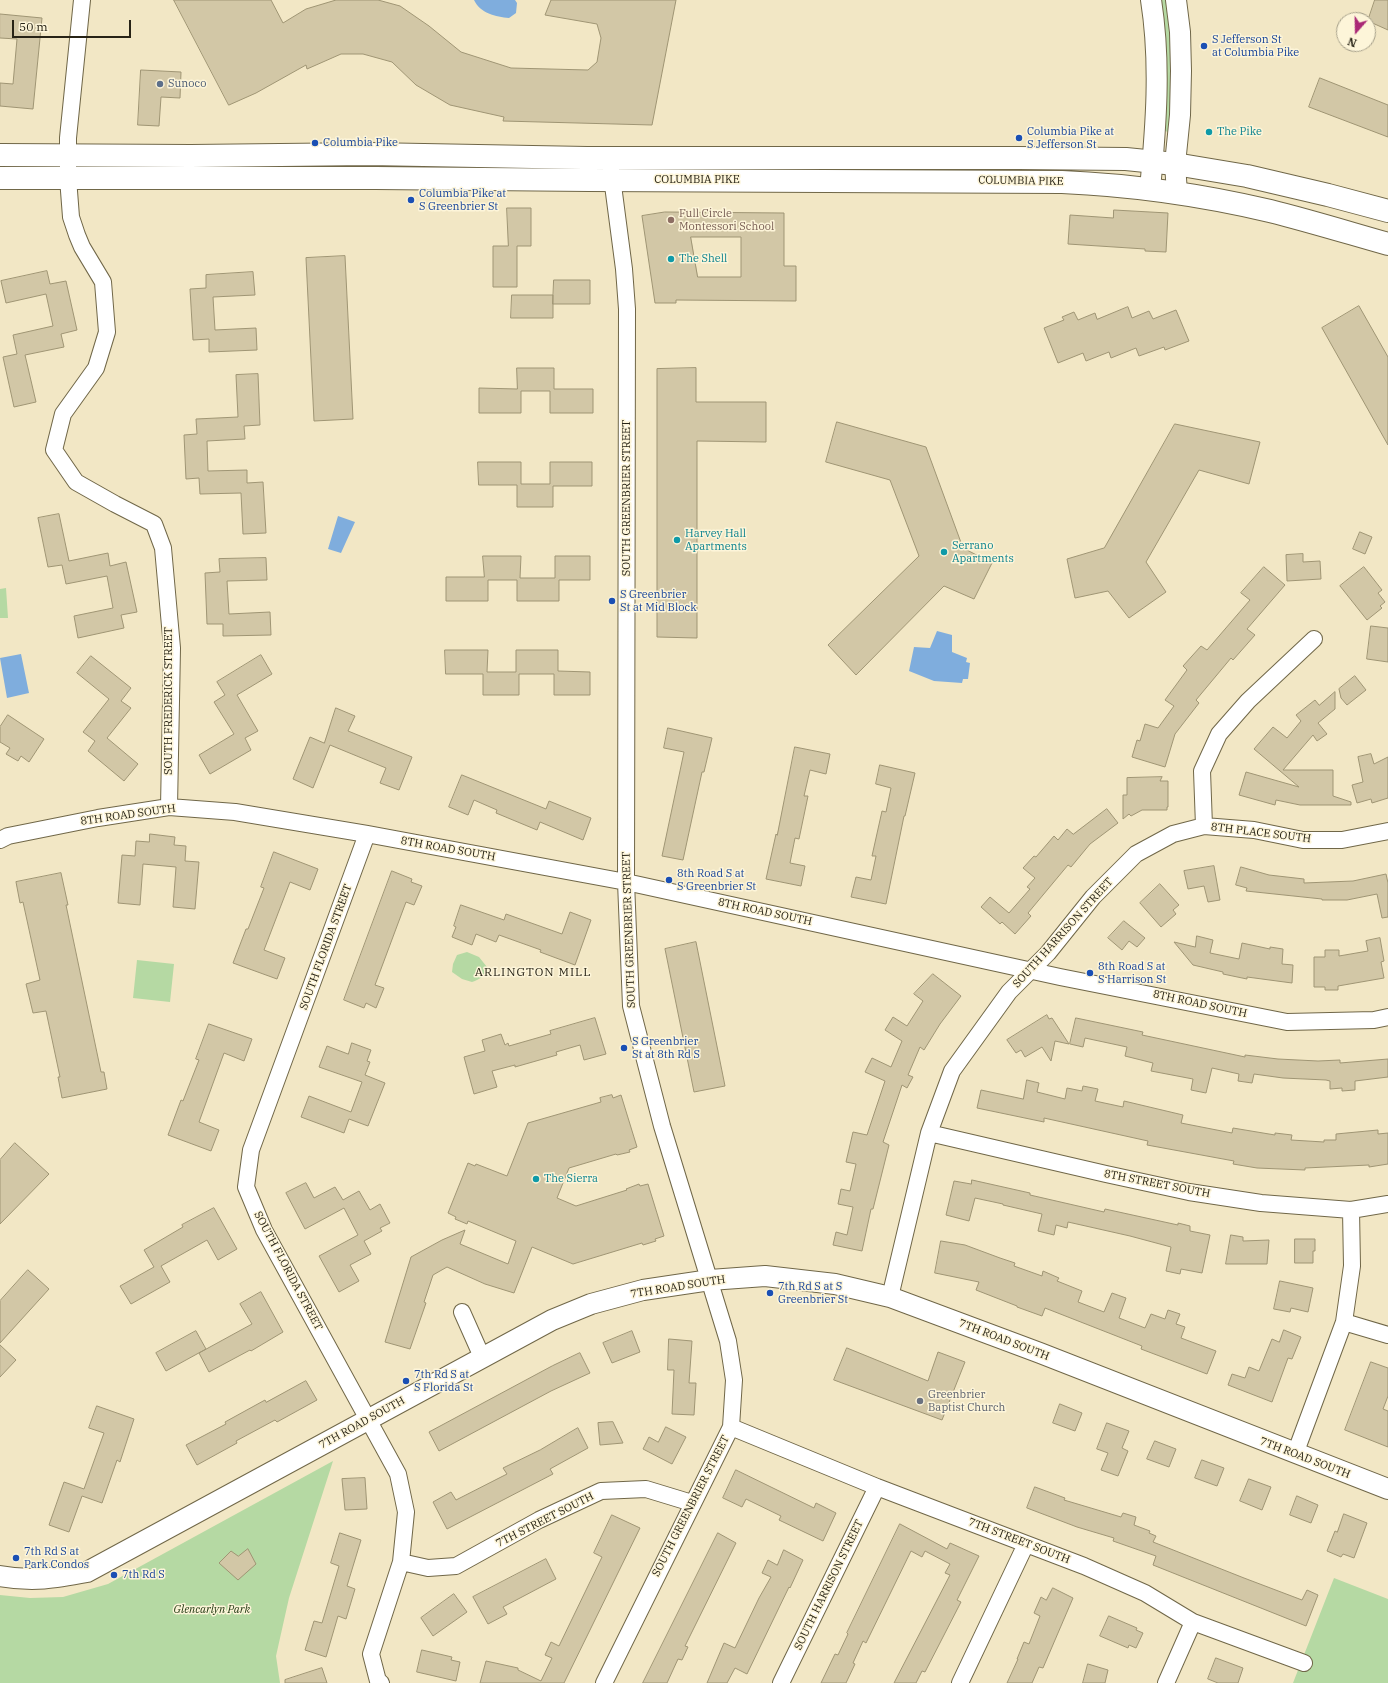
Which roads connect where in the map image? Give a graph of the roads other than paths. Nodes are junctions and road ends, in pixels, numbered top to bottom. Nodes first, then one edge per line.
1 (82, 0) edge
2 (1151, 0) edge
3 (1176, 0) edge
4 (0, 155) edge
5 (68, 155) junction
6 (610, 158) junction
7 (1153, 161) junction
8 (1175, 164) junction
9 (0, 178) edge
10 (68, 178) junction
11 (612, 180) junction
12 (1150, 190) junction
13 (1177, 193) junction
14 (1388, 211) edge
15 (1388, 244) edge
16 (1314, 639) dead end
17 (169, 807) junction
18 (1204, 826) junction
19 (1388, 831) edge
20 (367, 834) junction
21 (0, 840) edge
22 (626, 882) junction
23 (1030, 970) junction
24 (1388, 1017) edge
25 (929, 1133) junction
26 (1388, 1204) edge
27 (1352, 1210) junction
28 (710, 1280) junction
29 (890, 1297) junction
30 (462, 1312) dead end
31 (1344, 1322) junction
32 (1388, 1335) edge
33 (482, 1357) junction
34 (368, 1420) junction
35 (731, 1427) junction
36 (1295, 1454) junction
37 (877, 1487) junction
38 (1388, 1489) edge
39 (692, 1503) junction
40 (1026, 1544) junction
41 (401, 1562) junction
42 (0, 1576) edge
43 (1193, 1622) junction
44 (1304, 1663) dead end
45 (379, 1682) edge
46 (604, 1683) edge
47 (781, 1683) edge
48 (960, 1683) edge
49 (1166, 1683) edge

1 - 5 street, SOUTH FREDERICK STREET
2 - 7 street
3 - 8 street
4 - 5 main road, COLUMBIA PIKE
5 - 6 main road, COLUMBIA PIKE
5 - 10 street, SOUTH FREDERICK STREET
6 - 7 main road, COLUMBIA PIKE
6 - 11 street, SOUTH GREENBRIER STREET
7 - 8 main road, COLUMBIA PIKE
7 - 12 street
8 - 13 street
8 - 14 main road, COLUMBIA PIKE
9 - 10 main road, COLUMBIA PIKE
10 - 11 main road, COLUMBIA PIKE
10 - 17 street, SOUTH FREDERICK STREET
11 - 12 main road, COLUMBIA PIKE
11 - 22 street, SOUTH GREENBRIER STREET
12 - 13 main road, COLUMBIA PIKE
13 - 15 main road, COLUMBIA PIKE
16 - 18 street
17 - 20 street, 8TH ROAD SOUTH
17 - 21 street, 8TH ROAD SOUTH
18 - 19 street, 8TH PLACE SOUTH
18 - 23 street, SOUTH HARRISON STREET
20 - 22 street, 8TH ROAD SOUTH
20 - 34 street, SOUTH FLORIDA STREET
22 - 23 street, 8TH ROAD SOUTH
22 - 28 street, SOUTH GREENBRIER STREET
23 - 24 street, 8TH ROAD SOUTH
23 - 25 street, SOUTH HARRISON STREET
25 - 27 street, 8TH STREET SOUTH
25 - 29 street, SOUTH HARRISON STREET
26 - 27 street, 8TH STREET SOUTH
27 - 31 street
28 - 29 street, 7TH ROAD SOUTH
28 - 33 street, 7TH ROAD SOUTH
28 - 35 street, SOUTH GREENBRIER STREET
29 - 36 street, 7TH ROAD SOUTH
30 - 33 street
31 - 32 street
31 - 36 street
33 - 34 street, 7TH ROAD SOUTH
34 - 41 street, SOUTH FLORIDA STREET
34 - 42 street, 7TH ROAD SOUTH
35 - 37 street, 7TH STREET SOUTH
35 - 39 street, SOUTH GREENBRIER STREET
36 - 38 street, 7TH ROAD SOUTH
37 - 40 street, 7TH STREET SOUTH
37 - 47 street, SOUTH HARRISON STREET
39 - 41 street, 7TH STREET SOUTH
39 - 46 street, SOUTH GREENBRIER STREET
40 - 43 street, 7TH STREET SOUTH
40 - 48 street
41 - 45 street, SOUTH FLORIDA STREET
43 - 44 street, 7TH STREET SOUTH
43 - 49 street

